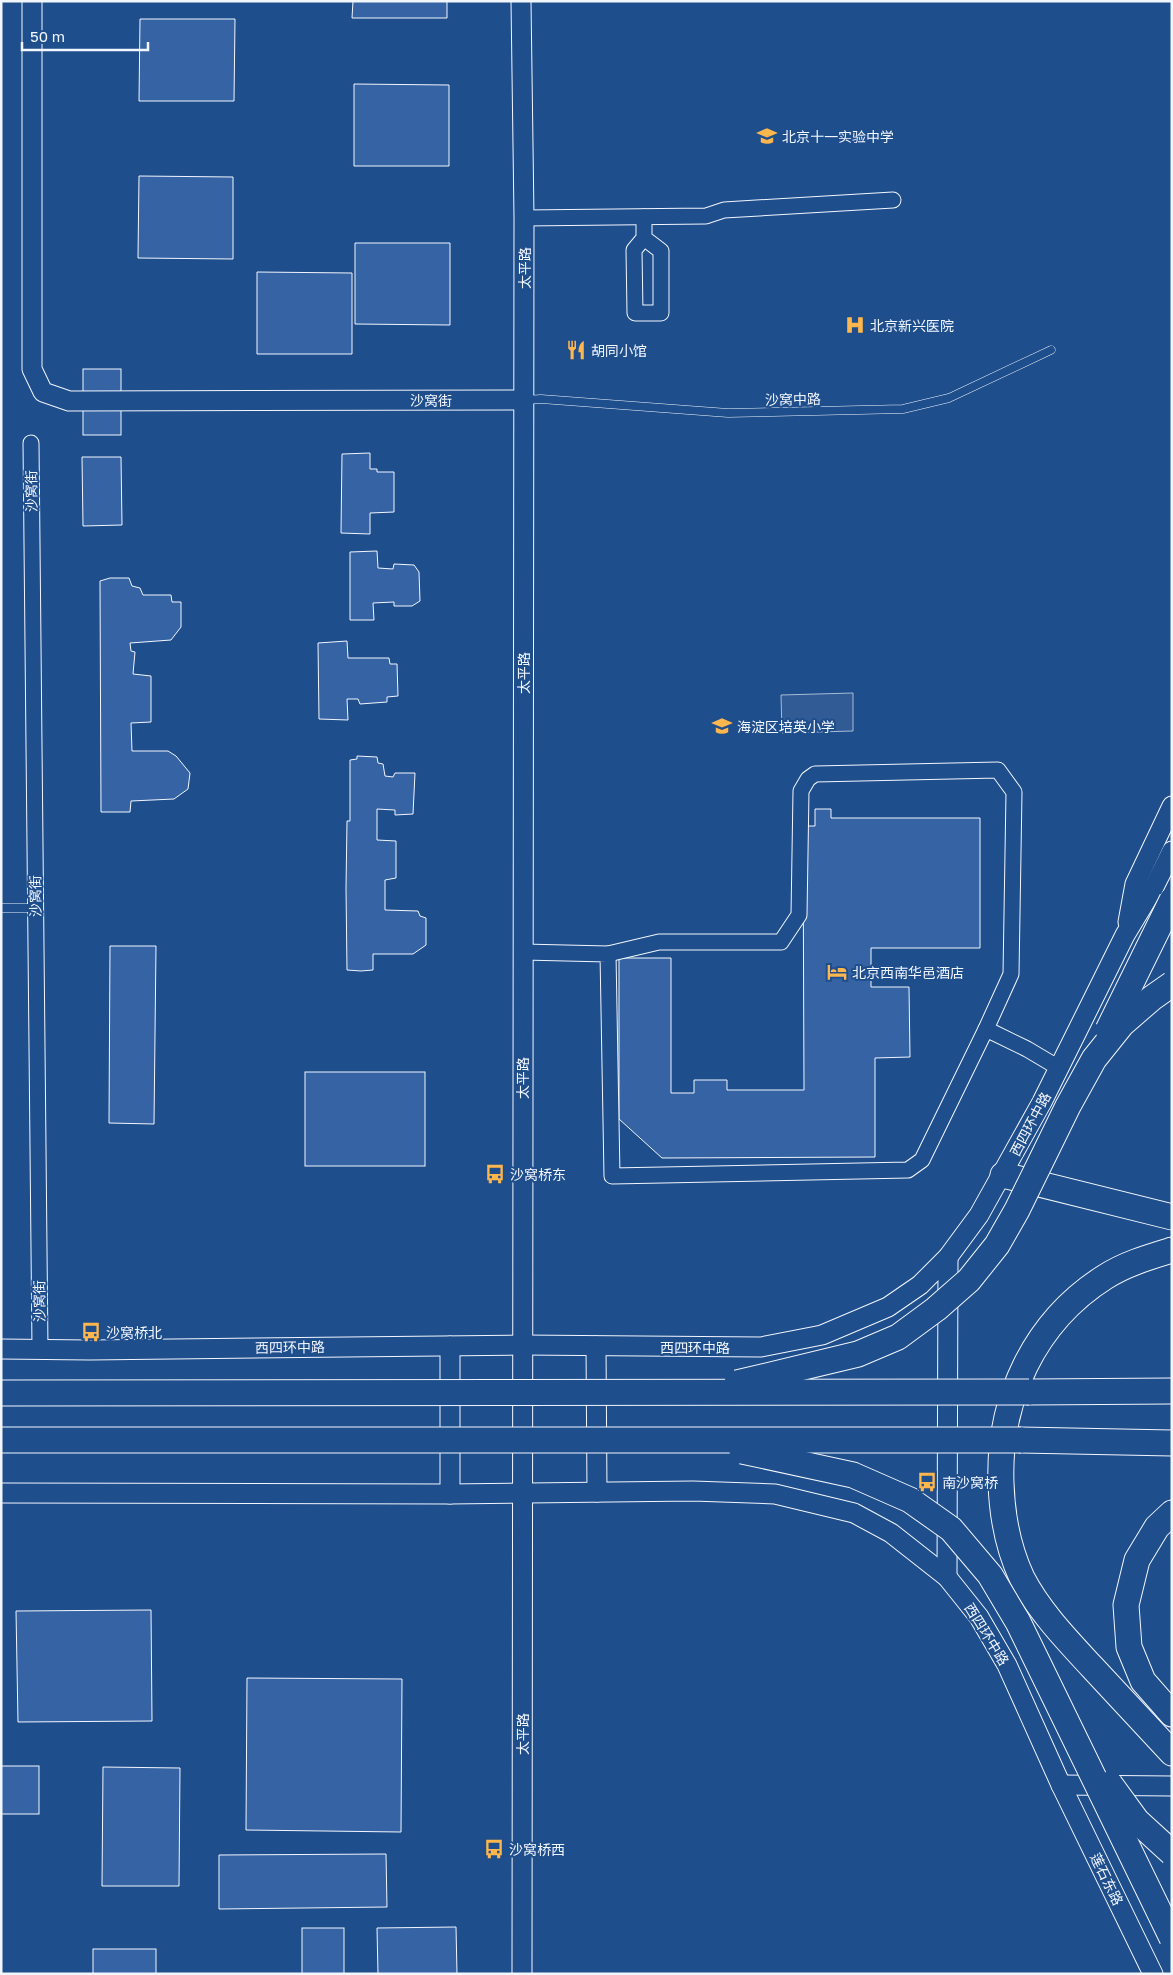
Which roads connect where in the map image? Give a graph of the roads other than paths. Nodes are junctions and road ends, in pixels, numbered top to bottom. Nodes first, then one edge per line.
1 (32, 1) edge
2 (521, 1) edge
3 (893, 200) dead end
4 (644, 217) junction
5 (524, 218) junction
6 (644, 238) junction
7 (1051, 350) dead end
8 (524, 400) junction
9 (31, 443) dead end
10 (1172, 806) edge
11 (1172, 851) edge
12 (1172, 900) edge
13 (1, 908) edge
14 (36, 908) junction
15 (1125, 935) junction
16 (1172, 937) edge
17 (523, 952) junction
18 (608, 954) junction
19 (1172, 984) edge
20 (986, 1030) junction
21 (1094, 1059) junction
22 (1059, 1068) junction
23 (1003, 1175) junction
24 (1172, 1218) edge
25 (1172, 1250) edge
26 (948, 1257) junction
27 (522, 1345) junction
28 (450, 1346) junction
29 (596, 1346) junction
30 (40, 1348) junction
31 (1, 1349) edge
32 (1172, 1391) edge
33 (1, 1393) edge
34 (693, 1393) junction
35 (1, 1440) edge
36 (696, 1440) junction
37 (1172, 1443) edge
38 (597, 1492) junction
39 (1, 1493) edge
40 (450, 1494) junction
41 (522, 1494) junction
42 (1172, 1513) edge
43 (947, 1577) junction
44 (1172, 1714) edge
45 (1073, 1734) junction
46 (1172, 1753) edge
47 (1061, 1785) junction
48 (1172, 1786) edge
49 (1172, 1853) edge
50 (1172, 1938) edge
51 (522, 1974) edge
52 (1153, 1974) edge

1 - 8 street, 沙窝街
2 - 5 street, 太平路
3 - 4 street
4 - 5 street
4 - 6 street
5 - 8 street, 太平路
6 - 6 street
7 - 8 lane, 沙窝中路
8 - 17 street, 太平路
9 - 14 street, 沙窝街
10 - 15 street
11 - 15 street
12 - 21 highway, bridge
13 - 14 lane
14 - 30 street, 沙窝街
15 - 16 street
15 - 22 street, 西四环中路
17 - 18 street
17 - 27 street, 太平路
18 - 20 street
18 - 20 street
19 - 21 highway, bridge
20 - 22 street
21 - 34 highway, bridge
22 - 23 street, 西四环中路
23 - 24 highway
23 - 26 street, 西四环中路
25 - 46 highway
26 - 29 street, 西四环中路
26 - 43 street
27 - 28 street, 西四环中路
27 - 29 street, 西四环中路
27 - 41 street, 太平路
28 - 30 street, 西四环中路
28 - 40 street
29 - 38 street
30 - 31 street, 西四环中路
32 - 34 highway, bridge
33 - 34 highway, bridge
35 - 36 highway, bridge
36 - 37 highway, bridge
36 - 45 highway, bridge
38 - 41 street, 西四环中路
38 - 43 street, 西四环中路
39 - 40 street, 西四环中路
40 - 41 street, 西四环中路
41 - 51 street, 太平路
42 - 44 highway
43 - 47 street, 西四环中路
45 - 49 highway, bridge
45 - 50 highway, bridge
47 - 48 street
47 - 52 street, 莲石东路

